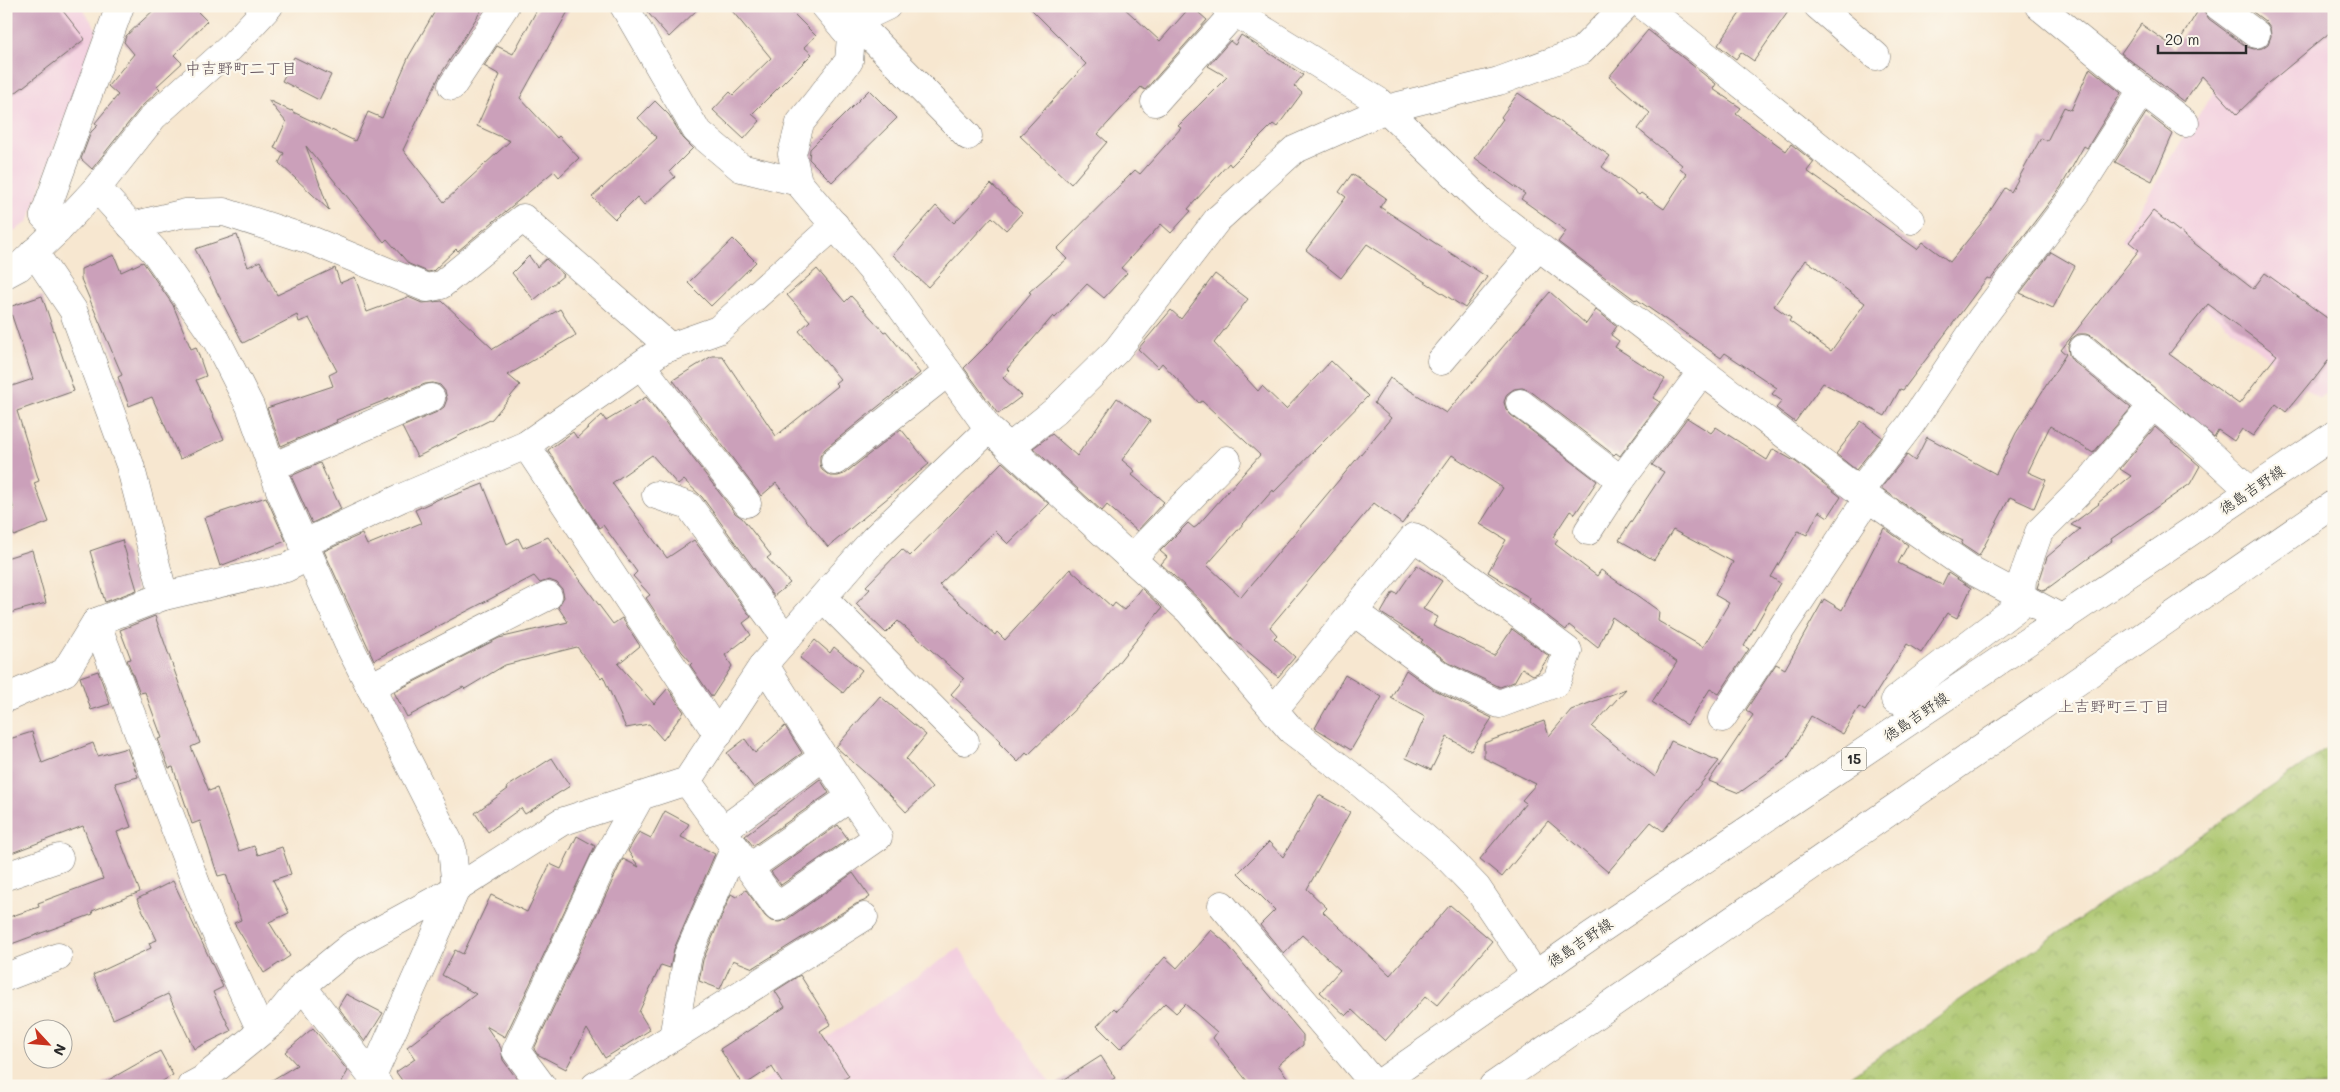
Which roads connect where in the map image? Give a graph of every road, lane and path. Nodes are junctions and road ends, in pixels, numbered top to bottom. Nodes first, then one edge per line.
1 (120, 6) edge
2 (269, 6) edge
3 (505, 6) edge
4 (624, 6) edge
5 (825, 6) edge
6 (887, 6) edge
7 (1625, 6) edge
8 (1644, 6) edge
9 (1818, 6) edge
10 (2039, 6) edge
11 (2218, 6) edge
12 (1230, 9) edge
13 (849, 24) junction
14 (2256, 34) dead end
15 (1876, 56) dead end
16 (452, 86) dead end
17 (2142, 90) junction
18 (1156, 102) dead end
19 (1386, 109) junction
20 (2185, 123) dead end
21 (968, 136) dead end
22 (798, 182) junction
23 (97, 188) junction
24 (1911, 220) dead end
25 (131, 226) junction
26 (835, 226) junction
27 (58, 230) junction
28 (1538, 247) junction
29 (34, 252) junction
30 (6, 274) edge
31 (670, 347) junction
32 (2083, 349) dead end
33 (1441, 361) dead end
34 (641, 365) junction
35 (948, 372) junction
36 (1701, 372) junction
37 (431, 398) dead end
38 (1520, 403) dead end
39 (2153, 405) junction
40 (989, 429) junction
41 (2334, 435) edge
42 (526, 445) junction
43 (1009, 448) junction
44 (1227, 460) dead end
45 (835, 461) dead end
46 (272, 467) junction
47 (1621, 480) junction
48 (2250, 491) junction
49 (656, 495) dead end
50 (1864, 495) junction
51 (747, 503) dead end
52 (2334, 504) edge
53 (1588, 531) dead end
54 (306, 550) junction
55 (1131, 559) junction
56 (164, 596) junction
57 (548, 596) dead end
58 (823, 598) junction
59 (2024, 599) junction
60 (1354, 612) junction
61 (2063, 619) junction
62 (96, 622) junction
63 (786, 639) junction
64 (764, 664) junction
65 (370, 687) junction
66 (6, 698) edge
67 (1895, 700) dead end
68 (1274, 710) junction
69 (1722, 718) dead end
70 (718, 735) junction
71 (965, 741) dead end
72 (823, 756) junction
73 (687, 781) junction
74 (640, 796) junction
75 (851, 797) junction
76 (736, 848) junction
77 (59, 858) dead end
78 (6, 876) edge
79 (456, 889) junction
80 (1222, 904) dead end
81 (864, 917) dead end
82 (58, 957) dead end
83 (1535, 974) junction
84 (6, 977) edge
85 (302, 986) junction
86 (261, 1031) junction
87 (673, 1037) junction
88 (375, 1081) edge
89 (191, 1086) edge
90 (542, 1086) edge
91 (595, 1086) edge
92 (1376, 1086) edge
93 (1493, 1086) edge

1 - 27 street
2 - 23 street
3 - 16 street
4 - 22 street
5 - 13 street
6 - 13 street
7 - 19 street
8 - 24 street
9 - 15 street
10 - 17 street
11 - 14 street
12 - 18 street
12 - 19 street
13 - 21 street
13 - 22 street
17 - 20 street
17 - 50 street
19 - 28 street
19 - 43 street
22 - 26 street
23 - 25 street
23 - 27 street
25 - 31 street
25 - 46 street
26 - 31 street
26 - 35 street
27 - 29 street
28 - 33 street
28 - 36 street
29 - 30 street
29 - 56 street
31 - 34 street
32 - 39 street
34 - 42 street
34 - 51 street
35 - 40 street
35 - 45 street
36 - 47 street
36 - 50 street
37 - 46 street
38 - 47 street
39 - 48 street
39 - 59 street
40 - 43 street
40 - 58 street
41 - 48 street, 徳島吉野線 / 15
42 - 54 street
42 - 70 street
43 - 55 street
44 - 55 street
46 - 54 street
47 - 53 street
48 - 61 street, 徳島吉野線 / 15
49 - 63 street
50 - 59 street
50 - 69 street
52 - 93 street
54 - 56 street
54 - 65 street
55 - 68 street
56 - 62 street
57 - 65 street
58 - 63 street
58 - 71 street
59 - 61 street
59 - 67 street
60 - 60 street
60 - 68 street
61 - 83 street, 徳島吉野線 / 15
62 - 66 street
62 - 86 street
63 - 64 street
64 - 70 street
64 - 72 street
65 - 79 street
68 - 83 street
70 - 73 street
72 - 75 street
72 - 76 street
73 - 74 street
73 - 76 street
74 - 79 street
74 - 90 street
75 - 76 street
75 - 76 street
76 - 87 street
77 - 78 street
79 - 85 street
79 - 88 street
80 - 92 street
81 - 87 street
82 - 84 street
83 - 92 street, 徳島吉野線 / 15
85 - 86 street
85 - 88 street
86 - 89 street
87 - 91 street

